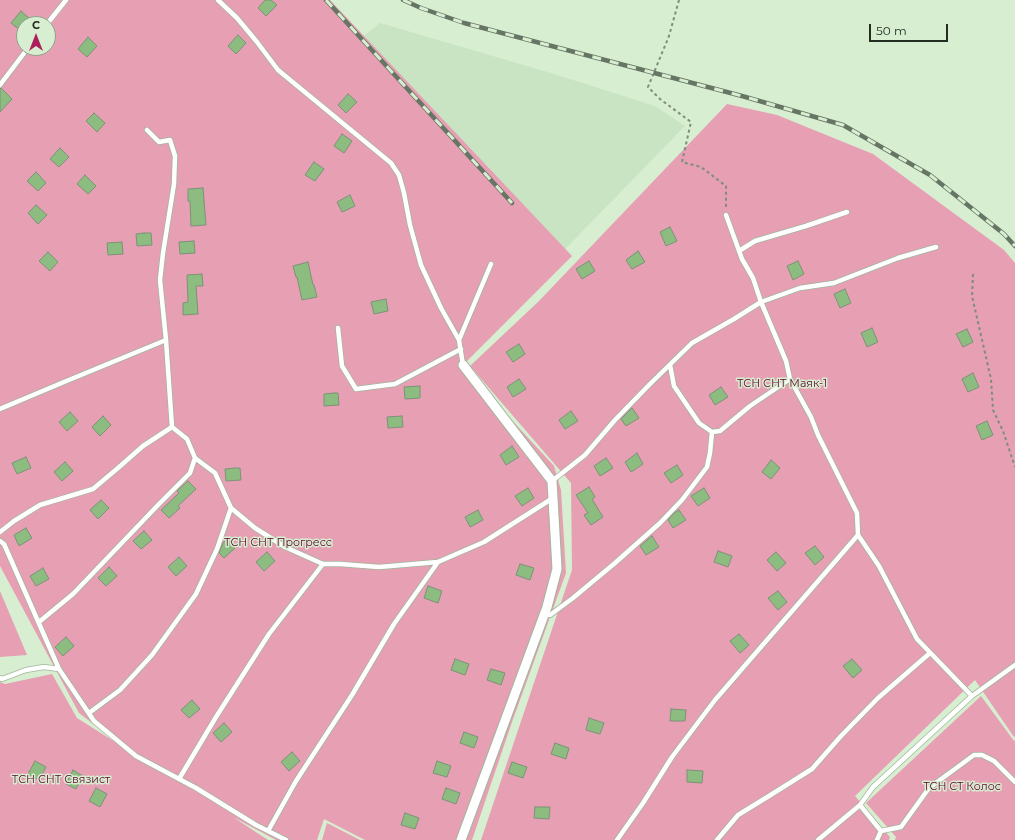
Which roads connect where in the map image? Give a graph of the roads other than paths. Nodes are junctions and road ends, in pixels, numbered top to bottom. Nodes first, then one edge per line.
1 (66, 0) edge
2 (218, 0) edge
3 (53, 16) edge
4 (22, 56) edge
5 (0, 84) edge
6 (147, 130) dead end
7 (847, 212) dead end
8 (726, 216) road end
9 (936, 247) dead end
10 (739, 251) junction
11 (491, 264) dead end
12 (761, 302) junction
13 (338, 328) dead end
14 (166, 340) junction
15 (459, 340) junction
16 (460, 349) junction
17 (463, 365) joint
18 (670, 365) junction
19 (790, 379) junction
20 (0, 409) edge
21 (172, 428) junction
22 (712, 432) junction
23 (195, 458) junction
24 (552, 481) junction
25 (553, 498) junction
26 (231, 508) junction
27 (0, 532) edge
28 (858, 535) junction
29 (0, 541) edge
30 (438, 562) junction
31 (323, 564) junction
32 (545, 614) junction
33 (39, 622) junction
34 (930, 653) junction
35 (1015, 666) edge
36 (59, 669) junction
37 (0, 678) edge
38 (972, 696) junction
39 (89, 713) junction
40 (179, 779) junction
41 (1015, 782) edge
42 (860, 805) junction
43 (268, 830) junction
44 (881, 831) junction
45 (286, 840) edge
46 (461, 840) edge
47 (617, 840) edge
48 (717, 840) edge
49 (818, 840) edge
50 (877, 840) edge

1 - 3 lane
2 - 15 lane
4 - 5 lane
6 - 14 lane
7 - 10 lane
8 - 10 lane
9 - 12 lane
10 - 12 lane
11 - 15 lane
12 - 18 lane
12 - 19 lane
13 - 16 lane
14 - 20 lane
14 - 21 lane
15 - 16 lane
16 - 17 lane
17 - 24 street
18 - 22 lane
18 - 24 lane
19 - 22 lane
19 - 28 lane
21 - 23 lane
21 - 27 lane
22 - 32 lane
23 - 26 lane
23 - 33 lane
24 - 25 street
25 - 30 lane
25 - 32 street
26 - 31 lane
26 - 39 lane
28 - 34 lane
28 - 47 lane
29 - 33 lane
30 - 31 lane
30 - 43 lane
31 - 40 lane
32 - 46 street
33 - 36 lane
34 - 38 lane
34 - 48 lane
35 - 38 lane
36 - 37 lane
36 - 39 lane
38 - 42 lane
39 - 40 lane
40 - 43 lane
41 - 44 lane
42 - 44 lane
42 - 49 lane
43 - 45 lane
44 - 50 lane

